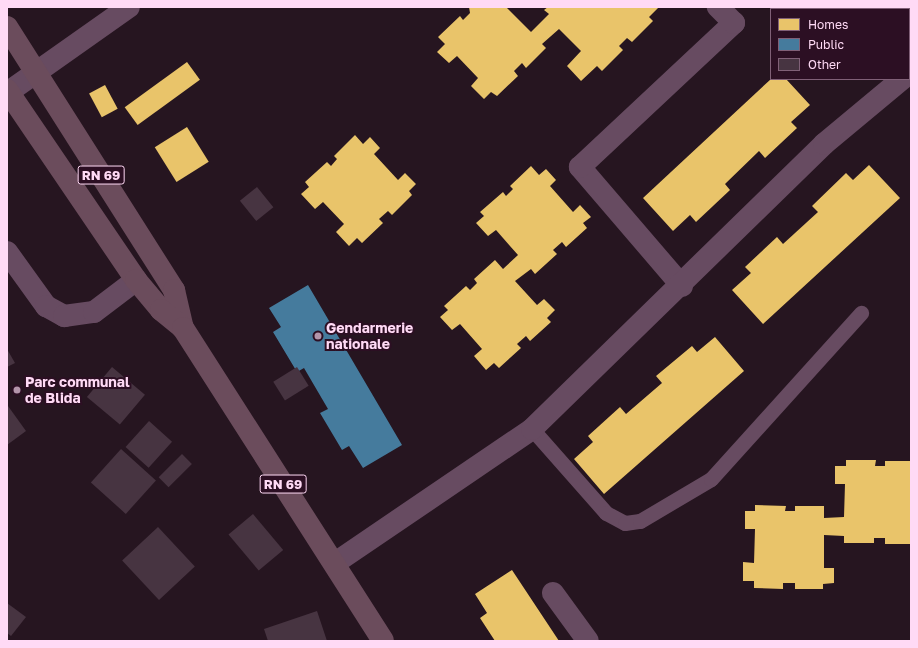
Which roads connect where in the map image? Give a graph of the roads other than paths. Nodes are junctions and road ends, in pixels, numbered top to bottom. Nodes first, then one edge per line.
1 (129, 7) edge
2 (718, 7) edge
3 (7, 27) edge
4 (36, 73) junction
5 (901, 80) edge
6 (7, 92) edge
7 (7, 252) edge
8 (136, 280) junction
9 (682, 286) junction
10 (861, 313) dead end
11 (183, 328) junction
12 (532, 429) junction
13 (335, 563) junction
14 (553, 593) dead end
15 (378, 639) edge
16 (588, 641) edge

1 - 4 street
2 - 9 street
3 - 4 main road, RN 69
4 - 6 street
4 - 11 main road, RN 69
5 - 9 street
6 - 8 main road, RN 69
7 - 8 street
8 - 11 main road, RN 69
9 - 12 street
10 - 12 lane
11 - 13 main road, RN 69
12 - 13 street
13 - 15 main road, RN 69
14 - 16 street

